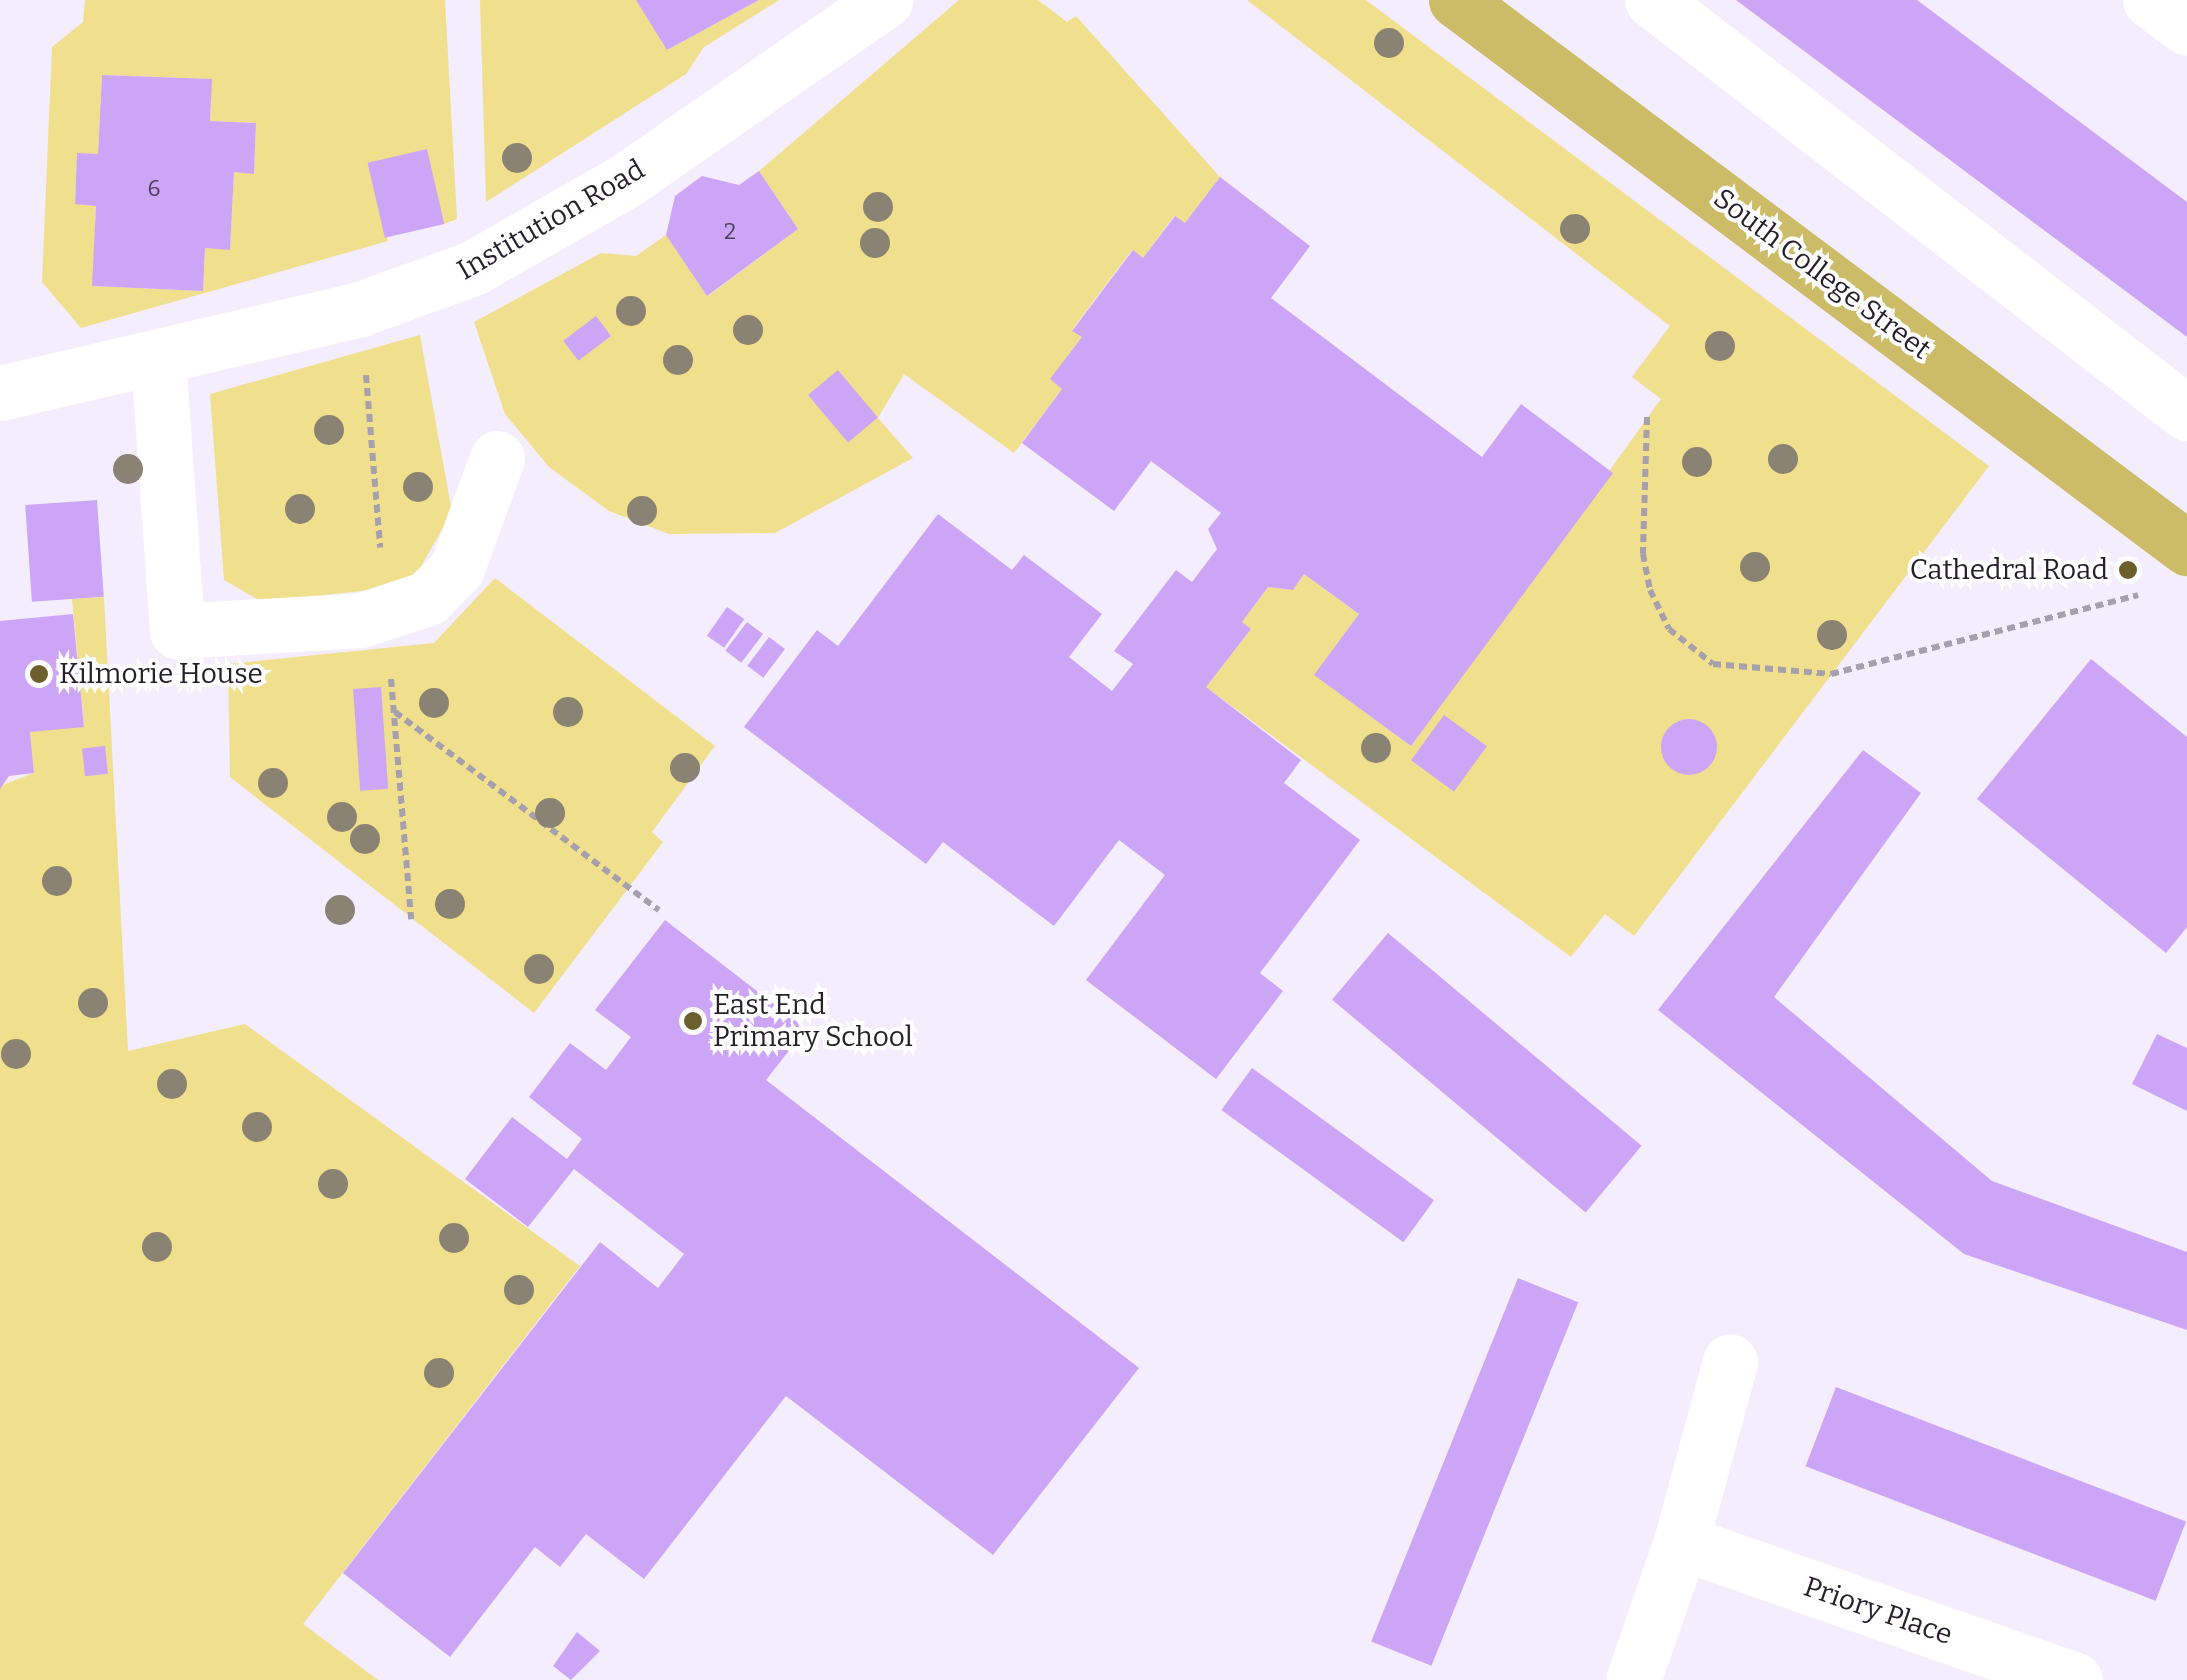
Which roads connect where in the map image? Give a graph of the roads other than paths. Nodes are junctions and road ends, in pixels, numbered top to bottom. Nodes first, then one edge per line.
1 (885, 0) edge
2 (1456, 0) edge
3 (1652, 0) edge
4 (2150, 0) edge
5 (2187, 28) edge
6 (158, 358) junction
7 (0, 393) edge
8 (2187, 413) edge
9 (497, 458) dead end
10 (2187, 548) edge
11 (1730, 1362) dead end
12 (1681, 1542) junction
13 (1633, 1680) edge
14 (2075, 1680) edge

1 - 6 street, Institution Road
2 - 10 highway, South College Street
3 - 8 street
4 - 5 street
6 - 7 street, Institution Road
6 - 9 street
11 - 12 street
12 - 13 street
12 - 14 street, Priory Place

